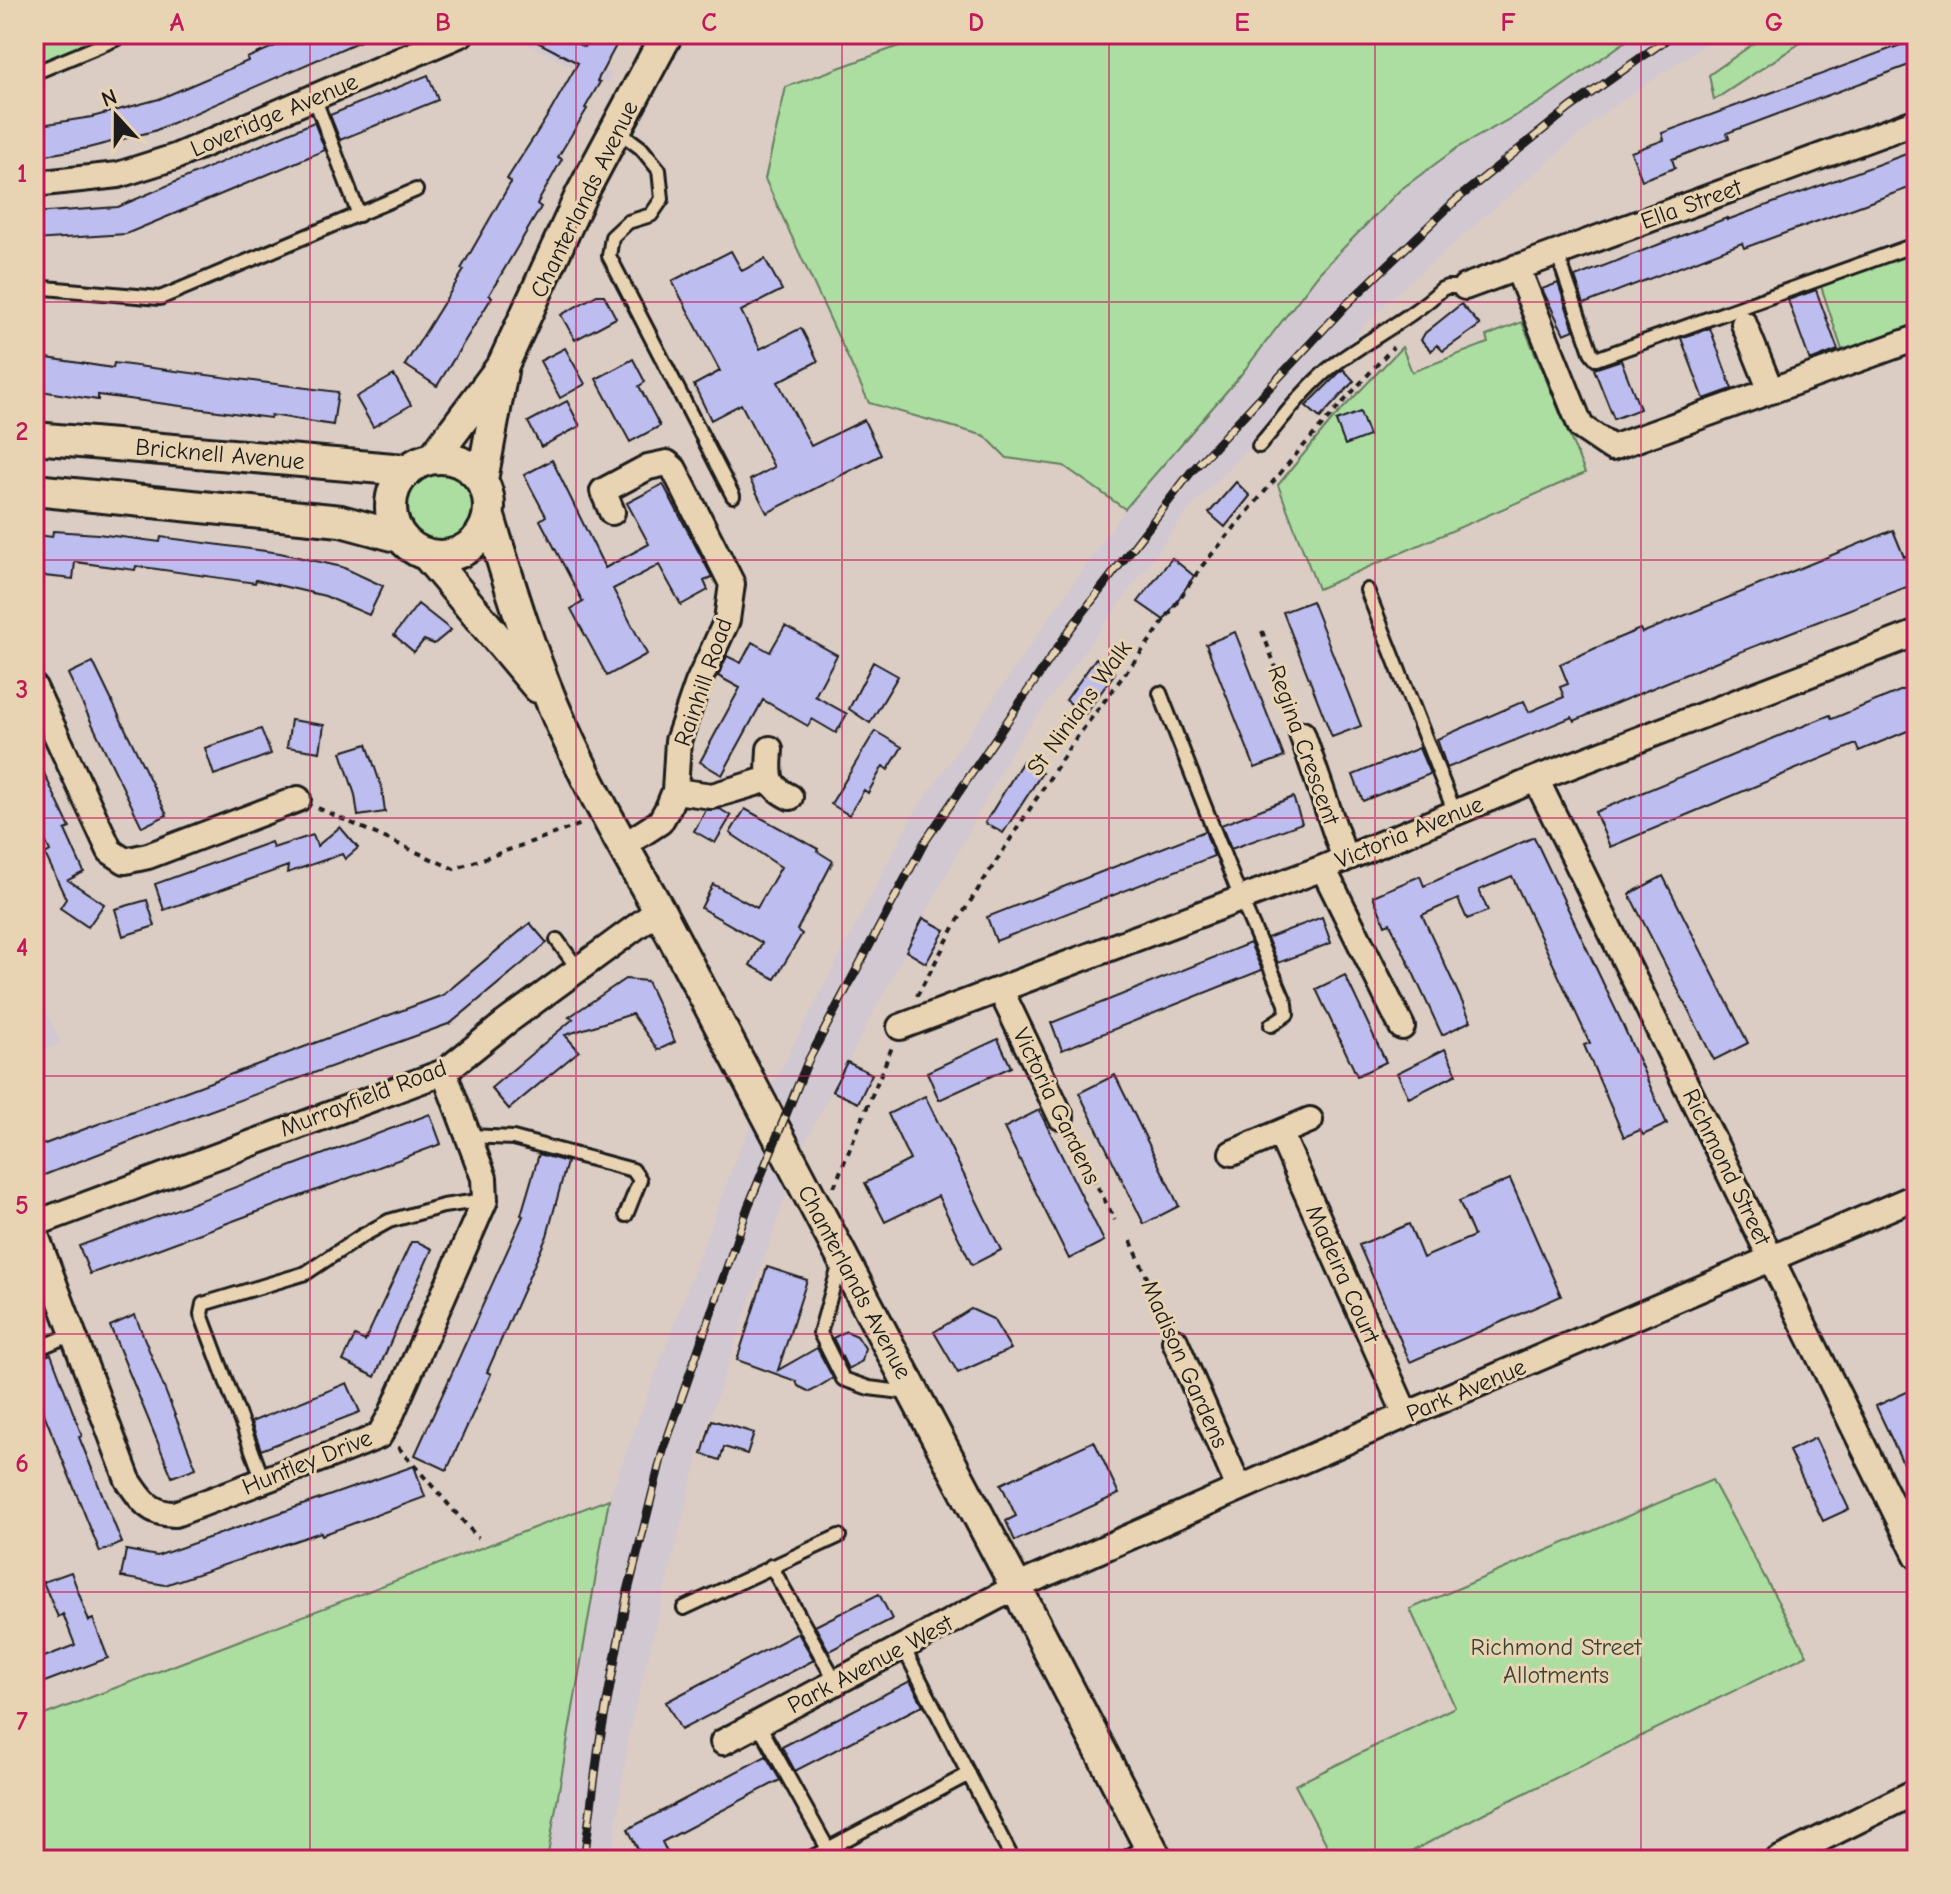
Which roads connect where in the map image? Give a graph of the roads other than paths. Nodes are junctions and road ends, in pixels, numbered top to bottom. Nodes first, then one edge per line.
1 (128, 34) edge
2 (461, 34) edge
3 (666, 34) edge
4 (34, 73) edge
5 (314, 97) junction
6 (1917, 121) edge
7 (617, 130) junction
8 (34, 184) edge
9 (416, 190) dead end
10 (359, 215) junction
11 (1917, 244) edge
12 (1557, 253) junction
13 (1517, 267) junction
14 (34, 287) edge
15 (1465, 287) joint
16 (1744, 324) dead end
17 (1917, 338) edge
18 (503, 365) junction
19 (1771, 391) junction
20 (34, 438) edge
21 (1259, 446) dead end
22 (434, 457) junction
23 (405, 470) junction
24 (482, 480) junction
25 (34, 490) edge
26 (733, 496) dead end
27 (612, 512) dead end
28 (489, 517) junction
29 (400, 537) junction
30 (427, 555) junction
31 (1367, 590) dead end
32 (1917, 633) edge
33 (34, 687) edge
34 (1160, 693) dead end
35 (552, 704) junction
36 (1302, 734) road end
37 (770, 749) dead end
38 (769, 779) junction
39 (1536, 779) junction
40 (675, 791) junction
41 (790, 797) dead end
42 (298, 799) road end
43 (1455, 813) junction
44 (623, 846) junction
45 (1334, 863) junction
46 (1241, 899) junction
47 (659, 910) junction
48 (557, 940) dead end
49 (578, 969) junction
50 (1001, 991) junction
51 (1271, 1025) dead end
52 (900, 1027) road end
53 (1402, 1027) dead end
54 (444, 1072) junction
55 (1061, 1117) road end
56 (1310, 1120) dead end
57 (1280, 1133) junction
58 (470, 1136) junction
59 (1232, 1153) dead end
60 (1917, 1196) edge
61 (485, 1200) junction
62 (626, 1215) dead end
63 (34, 1224) edge
64 (34, 1230) edge
65 (842, 1257) junction
66 (1772, 1260) junction
67 (73, 1334) junction
68 (1175, 1341) road end
69 (34, 1350) edge
70 (843, 1379) junction
71 (913, 1393) junction
72 (839, 1394) dead end
73 (1406, 1415) junction
74 (263, 1480) junction
75 (1239, 1488) junction
76 (839, 1536) dead end
77 (1917, 1556) edge
78 (771, 1566) junction
79 (1016, 1587) junction
80 (684, 1608) dead end
81 (903, 1647) junction
82 (836, 1682) junction
83 (758, 1723) junction
84 (723, 1742) dead end
85 (969, 1774) junction
86 (1917, 1791) edge
87 (828, 1849) junction
88 (1148, 1857) edge
89 (807, 1860) edge
90 (1013, 1860) edge
91 (1778, 1860) edge

1 - 4 lane
2 - 5 street, Loveridge Avenue
3 - 7 street, Chanterlands Avenue
5 - 8 street, Loveridge Avenue
5 - 10 lane
6 - 12 street, Ella Street
7 - 18 street, Chanterlands Avenue
7 - 26 lane
9 - 10 lane
10 - 14 lane
11 - 12 lane
12 - 13 street, Ella Street
13 - 15 street, Ella Street
13 - 19 street
15 - 21 lane
16 - 19 street
17 - 19 street
18 - 22 street, Chanterlands Avenue
18 - 24 street, Chanterlands Avenue
20 - 23 street, Bricknell Avenue
22 - 23 street
22 - 24 street
23 - 29 street
24 - 28 street
25 - 29 street
27 - 40 street, Rainhill Road
28 - 30 street
28 - 35 street, Chanterlands Avenue
29 - 30 street
30 - 35 street, Chanterlands Avenue
31 - 43 lane
32 - 39 street, Victoria Avenue
33 - 42 street
34 - 46 lane
35 - 44 street, Chanterlands Avenue
36 - 45 street, Regina Crescent
37 - 38 street
38 - 40 street
38 - 41 street
39 - 43 street, Victoria Avenue
39 - 66 street, Richmond Street
40 - 44 street, Rainhill Road
43 - 45 street, Victoria Avenue
44 - 47 street, Chanterlands Avenue
45 - 46 street, Victoria Avenue
45 - 53 street, Regina Crescent
46 - 50 street, Victoria Avenue
46 - 51 lane
47 - 49 street, Murrayfield Road
47 - 65 street, Chanterlands Avenue
48 - 49 lane
49 - 54 street, Murrayfield Road
50 - 52 street, Victoria Avenue
50 - 55 street, Victoria Gardens
54 - 58 street
54 - 63 street, Murrayfield Road
56 - 57 street
57 - 59 street
57 - 73 street, Madeira Court
58 - 61 street
58 - 62 lane
60 - 66 street, Park Avenue
61 - 74 street, Huntley Drive
61 - 74 lane
64 - 67 street, Huntley Drive
65 - 70 lane
65 - 71 street, Chanterlands Avenue
66 - 73 street, Park Avenue
66 - 77 street, Richmond Street
67 - 69 lane
67 - 74 street, Huntley Drive
68 - 75 street, Madison Gardens
70 - 71 lane
70 - 72 lane
71 - 79 street, Chanterlands Avenue
73 - 75 street, Park Avenue
75 - 79 street, Park Avenue
76 - 78 lane
78 - 80 lane
78 - 82 lane
79 - 81 street, Park Avenue West
79 - 88 street, Chanterlands Avenue
81 - 82 street, Park Avenue West
81 - 85 lane
82 - 83 street, Park Avenue West
83 - 84 street, Park Avenue West
83 - 87 lane
85 - 87 lane
85 - 90 lane
86 - 91 street
87 - 89 lane

